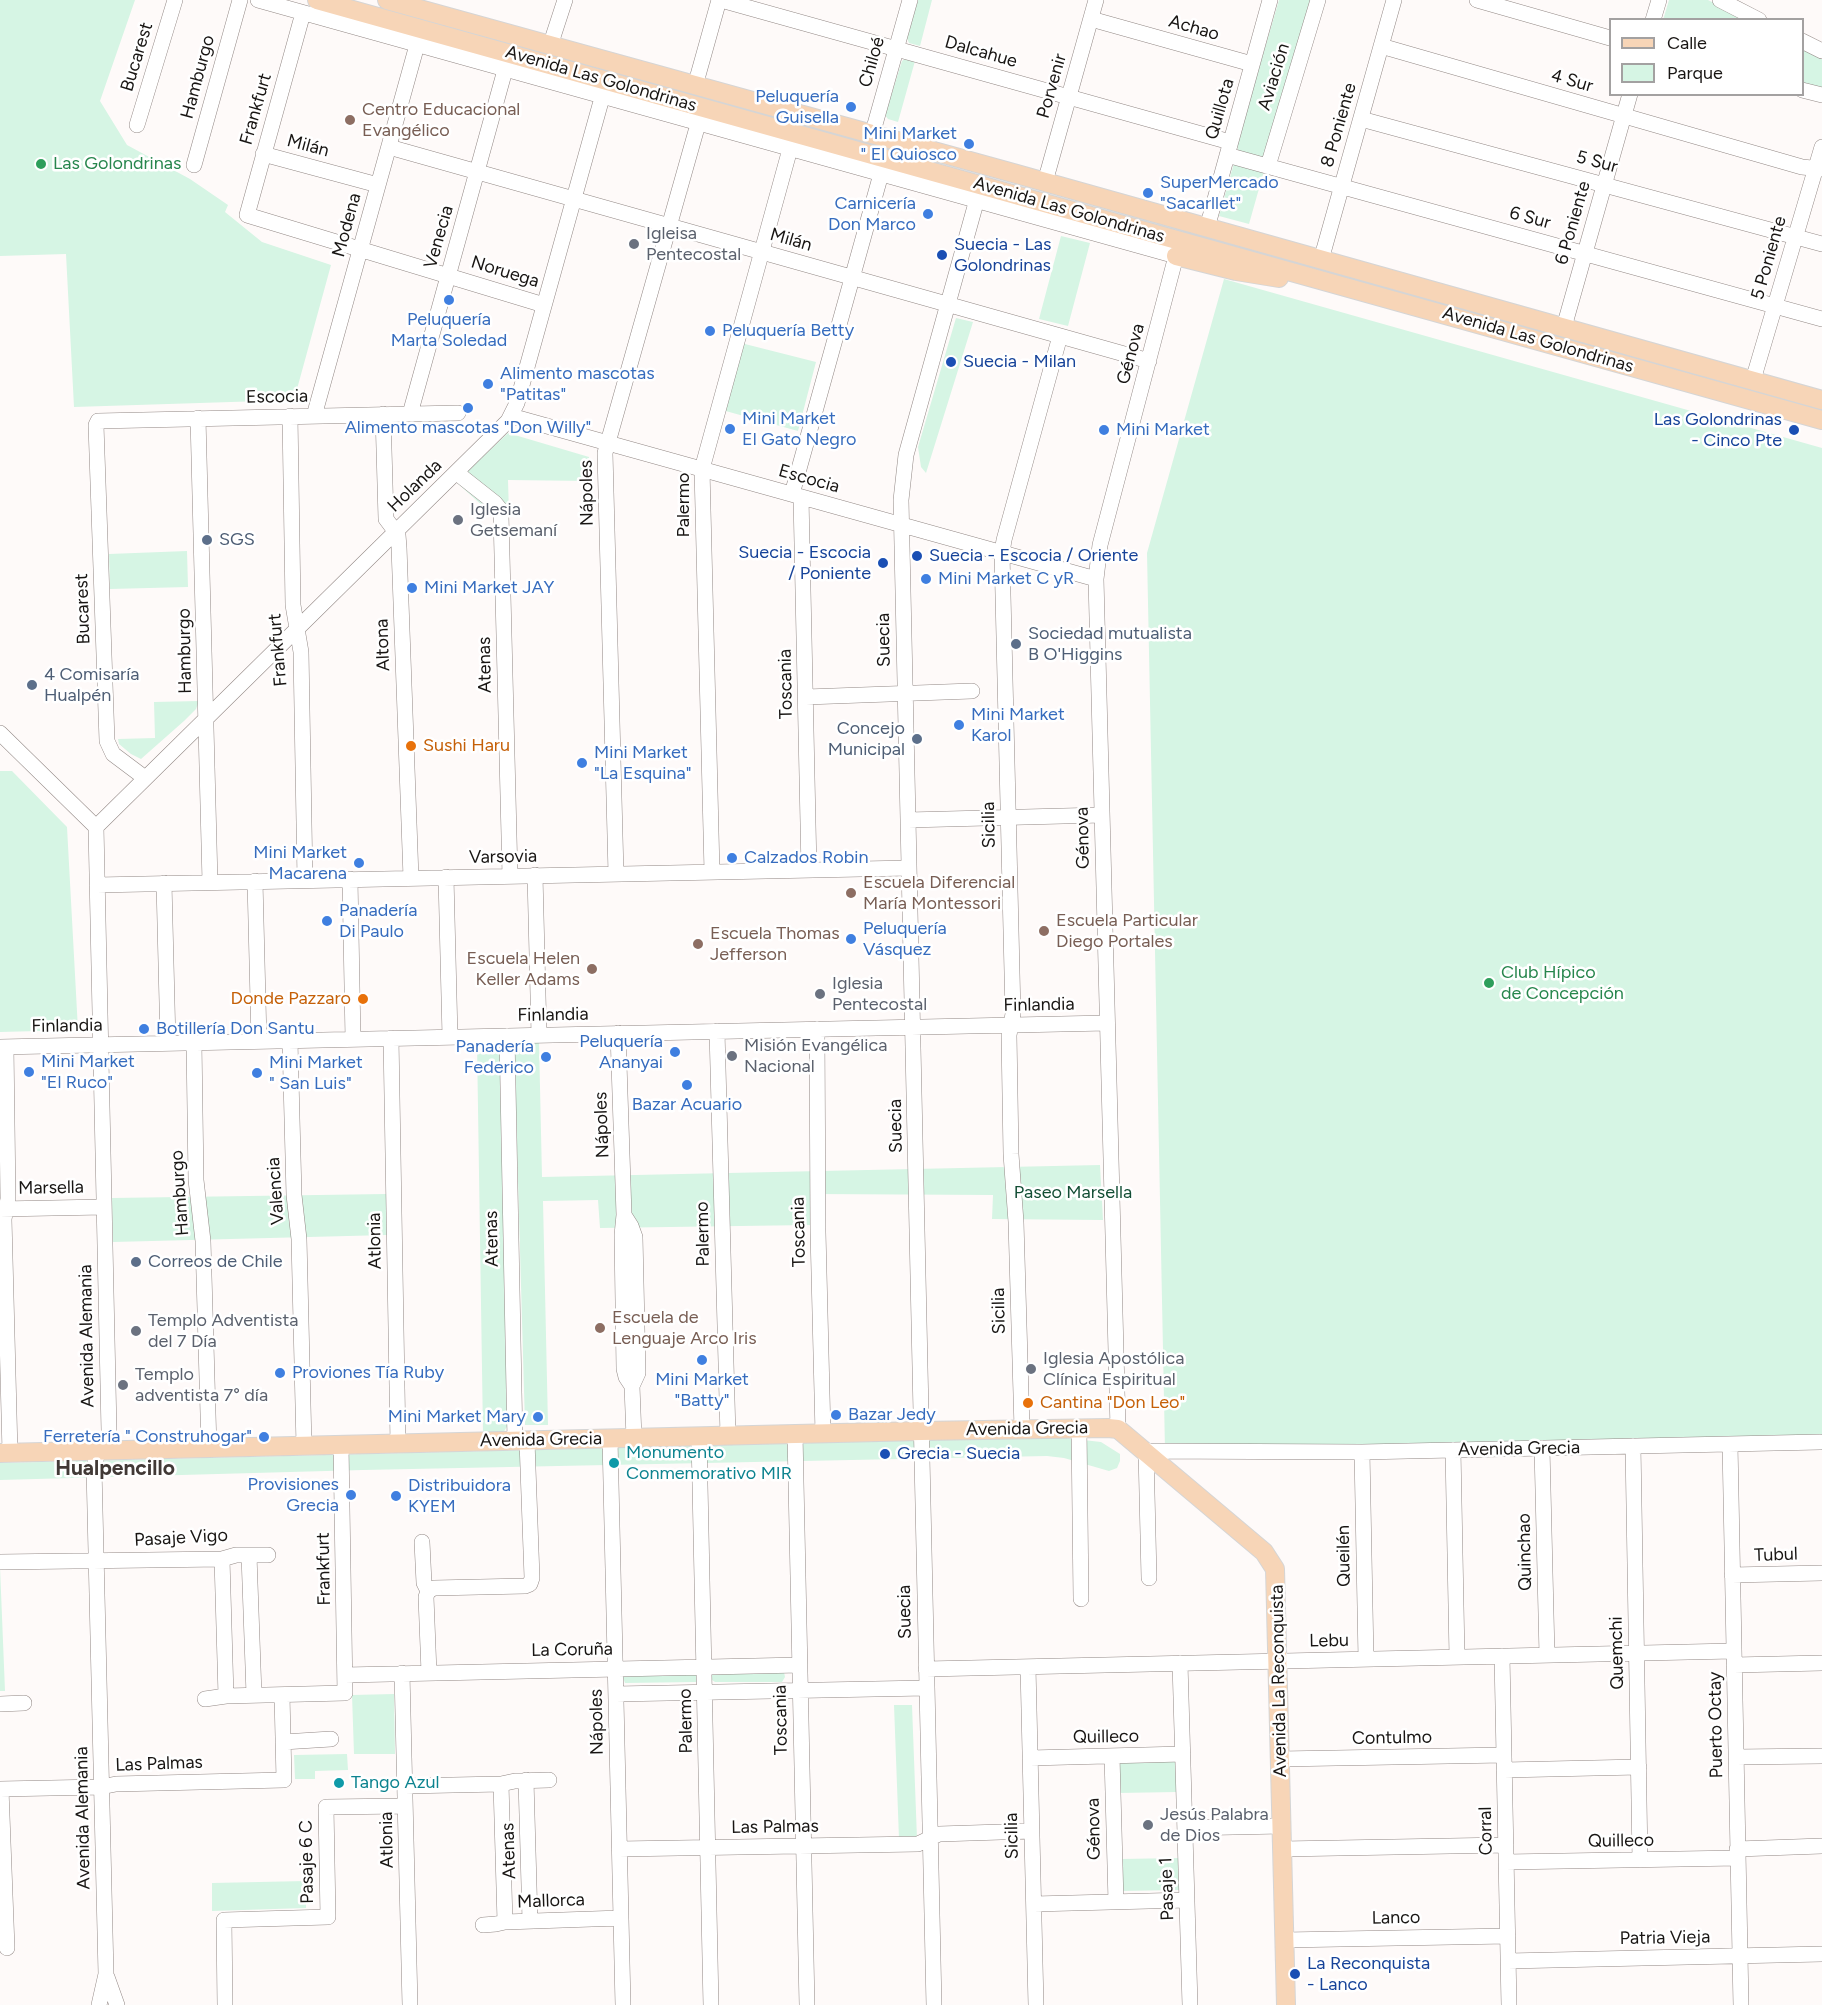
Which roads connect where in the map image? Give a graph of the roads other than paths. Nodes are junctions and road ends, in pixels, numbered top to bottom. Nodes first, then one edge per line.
1 (175, 0) edge
2 (240, 0) edge
3 (258, 0) edge
4 (317, 0) edge
5 (387, 0) edge
6 (565, 0) edge
7 (720, 0) edge
8 (910, 0) edge
9 (1096, 0) edge
10 (1270, 0) edge
11 (1318, 0) edge
12 (1394, 0) edge
13 (1477, 0) edge
14 (1659, 0) edge
15 (1720, 0) edge
16 (1518, 6) edge
17 (303, 13) junction
18 (1654, 18) edge
19 (1755, 18) edge
20 (1091, 19) junction
21 (1609, 37) edge
22 (1804, 42) edge
23 (417, 45) junction
24 (550, 46) junction
25 (1381, 46) junction
26 (896, 49) junction
27 (1822, 51) edge
28 (527, 58) junction
29 (1252, 64) junction
30 (625, 66) junction
31 (505, 70) junction
32 (695, 86) junction
33 (604, 89) junction
34 (1804, 90) edge
35 (1822, 95) edge
36 (1629, 96) edge
37 (1069, 97) junction
38 (1624, 116) junction
39 (1361, 118) junction
40 (698, 123) junction
41 (137, 125) dead end
42 (872, 135) junction
43 (388, 147) junction
44 (1822, 147) edge
45 (1229, 148) junction
46 (790, 149) junction
47 (263, 154) junction
48 (966, 160) junction
49 (194, 165) dead end
50 (1268, 166) junction
51 (1819, 169) edge
52 (477, 172) junction
53 (1008, 172) junction
54 (881, 174) junction
55 (1045, 182) junction
56 (378, 185) junction
57 (1604, 185) junction
58 (1342, 186) junction
59 (978, 193) junction
60 (574, 199) junction
61 (247, 215) joint
62 (669, 226) junction
63 (1207, 228) junction
64 (1796, 237) junction
65 (1822, 244) edge
66 (360, 249) junction
67 (761, 252) junction
68 (1584, 253) junction
69 (1176, 256) junction
70 (1321, 260) junction
71 (448, 276) junction
72 (852, 277) junction
73 (1316, 279) junction
74 (948, 304) junction
75 (544, 305) junction
76 (1775, 306) junction
77 (1822, 319) edge
78 (1564, 327) junction
79 (1060, 336) junction
80 (1149, 361) junction
81 (1753, 380) junction
82 (1729, 394) junction
83 (1822, 400) edge
84 (458, 413) dead end
85 (383, 414) junction
86 (410, 414) junction
87 (290, 416) junction
88 (314, 416) junction
89 (511, 416) junction
90 (198, 418) junction
91 (1822, 420) edge
92 (98, 422) joint
93 (607, 443) junction
94 (702, 470) junction
95 (457, 473) junction
96 (796, 496) junction
97 (901, 525) junction
98 (396, 532) junction
99 (1002, 553) junction
100 (1096, 579) junction
101 (297, 630) junction
102 (972, 691) dead end
103 (905, 693) junction
104 (806, 697) junction
105 (206, 719) junction
106 (0, 733) edge
107 (145, 778) junction
108 (1102, 815) junction
109 (1008, 818) junction
110 (908, 820) junction
111 (96, 827) junction
112 (909, 868) junction
113 (810, 870) junction
114 (712, 872) junction
115 (616, 874) junction
116 (510, 876) junction
117 (535, 876) junction
118 (411, 878) junction
119 (446, 878) junction
120 (350, 879) junction
121 (305, 880) junction
122 (255, 881) junction
123 (210, 882) junction
124 (164, 883) junction
125 (97, 885) junction
126 (1107, 1023) junction
127 (1011, 1025) junction
128 (913, 1027) junction
129 (817, 1029) junction
130 (717, 1031) junction
131 (618, 1033) junction
132 (539, 1035) junction
133 (507, 1036) junction
134 (450, 1037) junction
135 (391, 1038) junction
136 (353, 1039) junction
137 (258, 1041) junction
138 (290, 1041) junction
139 (168, 1043) junction
140 (194, 1043) junction
141 (100, 1045) junction
142 (3, 1047) edge
143 (104, 1207) junction
144 (3, 1209) edge
145 (1079, 1428) junction
146 (1022, 1429) junction
147 (1118, 1429) junction
148 (921, 1431) junction
149 (795, 1434) junction
150 (823, 1434) junction
151 (728, 1436) junction
152 (699, 1437) junction
153 (634, 1438) junction
154 (610, 1439) junction
155 (521, 1441) junction
156 (1820, 1442) dead end
157 (398, 1444) junction
158 (1730, 1444) junction
159 (341, 1445) junction
160 (304, 1446) junction
161 (1633, 1446) junction
162 (209, 1448) junction
163 (1542, 1448) junction
164 (1453, 1450) junction
165 (101, 1451) junction
166 (1146, 1451) junction
167 (1362, 1452) junction
168 (5, 1453) edge
169 (422, 1542) dead end
170 (249, 1555) junction
171 (268, 1555) dead end
172 (222, 1559) junction
173 (96, 1561) junction
174 (0, 1562) edge
175 (1822, 1573) edge
176 (1732, 1575) junction
177 (1149, 1578) dead end
178 (428, 1591) junction
179 (1081, 1599) dead end
180 (1637, 1653) junction
181 (1546, 1655) junction
182 (1502, 1656) junction
183 (1456, 1657) junction
184 (1734, 1658) junction
185 (1366, 1659) junction
186 (1278, 1661) junction
187 (1180, 1663) junction
188 (1822, 1663) edge
189 (800, 1665) junction
190 (704, 1667) junction
191 (1028, 1667) junction
192 (615, 1669) junction
193 (926, 1669) junction
194 (402, 1673) junction
195 (429, 1673) junction
196 (345, 1675) junction
197 (926, 1688) junction
198 (800, 1691) junction
199 (705, 1693) junction
200 (254, 1695) junction
201 (282, 1695) junction
202 (616, 1695) junction
203 (226, 1696) junction
204 (205, 1700) dead end
205 (24, 1703) dead end
206 (0, 1704) edge
207 (331, 1739) dead end
208 (283, 1742) junction
209 (1183, 1754) junction
210 (1112, 1756) junction
211 (1822, 1756) edge
212 (1736, 1757) junction
213 (1030, 1758) junction
214 (1280, 1759) junction
215 (1504, 1762) junction
216 (1639, 1767) junction
217 (526, 1780) junction
218 (549, 1780) dead end
219 (501, 1784) junction
220 (405, 1786) junction
221 (101, 1787) junction
222 (0, 1789) edge
223 (405, 1806) junction
224 (1282, 1826) junction
225 (1185, 1828) junction
226 (1032, 1831) junction
227 (930, 1839) junction
228 (803, 1845) junction
229 (1506, 1845) junction
230 (1822, 1846) edge
231 (708, 1847) junction
232 (619, 1849) junction
233 (1282, 1849) junction
234 (1738, 1853) junction
235 (1640, 1860) junction
236 (1506, 1862) junction
237 (1187, 1900) junction
238 (1116, 1902) junction
239 (1034, 1904) junction
240 (621, 1918) junction
241 (530, 1921) junction
242 (505, 1922) junction
243 (483, 1925) dead end
244 (1508, 1936) junction
245 (1284, 1940) junction
246 (7, 1948) dead end
247 (1822, 1954) edge
248 (1739, 1956) junction
249 (1508, 1961) junction
250 (106, 1974) junction
251 (99, 2005) edge
252 (117, 2005) edge
253 (225, 2005) edge
254 (410, 2005) edge
255 (623, 2005) edge
256 (711, 2005) edge
257 (807, 2005) edge
258 (934, 2005) edge
259 (1036, 2005) edge
260 (1190, 2005) edge
261 (1286, 2005) edge
262 (1509, 2005) edge
263 (1740, 2005) edge

1 - 41 street, Bucarest
2 - 49 street, Hamburgo
3 - 17 street, Avenida Las Golondrinas
4 - 28 main road, Avenida Las Golondrinas
5 - 24 main road, Avenida Las Golondrinas
6 - 24 street
7 - 26 street, Dalcahue
7 - 32 street
8 - 26 street, Chiloé
9 - 20 street, Porvenir
10 - 29 street, Quillota
11 - 50 street, Aviación
12 - 25 street, 8 Poniente
13 - 16 street
14 - 18 street
15 - 19 street
16 - 21 street
17 - 23 street, Avenida Las Golondrinas
17 - 47 street, Frankfurt
20 - 29 street, Achao
20 - 37 street, Porvenir
22 - 27 street
23 - 31 street, Avenida Las Golondrinas
23 - 43 street, Modena
24 - 28 main road
24 - 30 main road, Avenida Las Golondrinas
25 - 38 street, 4 Sur
25 - 39 street, 8 Poniente
26 - 37 street, Dalcahue
26 - 42 street, Chiloé
28 - 33 main road, Avenida Las Golondrinas
29 - 45 street, Quillota
30 - 32 main road, Avenida Las Golondrinas
30 - 33 main road
31 - 33 street, Avenida Las Golondrinas
31 - 52 street, Venecia
32 - 42 main road, Avenida Las Golondrinas
33 - 40 street, Avenida Las Golondrinas
33 - 59 main road, Avenida Las Golondrinas
33 - 60 street, Holanda
34 - 35 street
36 - 38 street, 6 Poniente
37 - 45 street, Dalcahue
37 - 55 street, Porvenir
38 - 51 street, 4 Sur
38 - 57 street, 6 Poniente
39 - 57 street, 5 Sur
39 - 58 street, 8 Poniente
40 - 46 street, Avenida Las Golondrinas
40 - 62 street, Nápoles
42 - 48 main road, Avenida Las Golondrinas
43 - 52 street, Milán
43 - 56 street, Modena
44 - 51 street, 5 Poniente
45 - 50 street, 6 Sur
45 - 63 street, Quillota
46 - 54 street, Avenida Las Golondrinas
46 - 67 street, Palermo
47 - 56 street, Milán
47 - 61 street, Frankfurt
48 - 53 main road, Avenida Las Golondrinas
48 - 59 main road
50 - 58 street, 6 Sur
51 - 64 street, 5 Poniente
52 - 60 street, Milán
52 - 71 street, Venecia
53 - 55 main road, Avenida Las Golondrinas
53 - 59 main road
54 - 59 street, Avenida Las Golondrinas
54 - 72 street, Toscania
55 - 63 main road, Avenida Las Golondrinas
56 - 66 street, Modena
57 - 64 street, 5 Sur
57 - 68 street, 6 Poniente
58 - 68 street, 6 Sur
58 - 70 street, 8 Poniente
59 - 69 street, Avenida Las Golondrinas
59 - 73 main road, Avenida Las Golondrinas
59 - 74 street, Suecia
60 - 62 street, Milán
60 - 75 street, Holanda
61 - 66 street, Noruega
62 - 67 street, Milán
62 - 93 street, Nápoles
63 - 70 main road, Avenida Las Golondrinas
64 - 65 street, 5 Sur
64 - 76 street, 5 Poniente
66 - 71 street, Noruega
66 - 88 street, Modena
67 - 72 street, Milán
67 - 94 street, Palermo
68 - 76 street, 6 Sur
68 - 78 street, 6 Poniente
69 - 73 main road
69 - 80 street, Génova
70 - 78 main road, Avenida Las Golondrinas
71 - 75 street, Noruega
71 - 86 street, Venecia
72 - 74 street, Milán
72 - 96 street, Toscania
73 - 82 main road, Avenida Las Golondrinas
74 - 79 street, Milán
74 - 97 street, Suecia
75 - 89 street, Holanda
76 - 77 street, 6 Sur
76 - 81 street, 5 Poniente
78 - 81 main road, Avenida Las Golondrinas
79 - 80 street, Milán
79 - 99 street, Sicilia
80 - 100 street, Génova
81 - 82 main road
81 - 83 main road, Avenida Las Golondrinas
82 - 91 main road, Avenida Las Golondrinas
84 - 86 street, Escocia
85 - 86 street, Escocia
85 - 88 street, Escocia
85 - 98 street, Altona
87 - 88 street, Escocia
87 - 90 street, Escocia
87 - 101 street, Frankfurt
89 - 93 street, Escocia
89 - 95 street, Holanda
90 - 92 street, Escocia
90 - 105 street, Hamburgo
92 - 107 street, Bucarest
93 - 94 street, Escocia
93 - 115 street, Nápoles
94 - 96 street, Escocia
94 - 114 street, Palermo
95 - 98 street, Holanda
95 - 116 street, Atenas
96 - 97 street, Escocia
96 - 104 street, Toscania
97 - 99 street, Escocia
97 - 103 street, Suecia
98 - 101 street, Holanda
98 - 118 street, Altona
99 - 100 street, Escocia
99 - 109 street, Sicilia
100 - 108 street, Génova
101 - 105 street, Holanda
101 - 121 street, Frankfurt
102 - 103 street
103 - 104 street
103 - 110 street, Suecia
104 - 113 street, Toscania
105 - 107 street, Holanda
105 - 123 street, Hamburgo
106 - 111 street
107 - 111 street, Holanda
108 - 109 street
108 - 126 street, Génova
109 - 110 street
109 - 127 street, Sicilia
110 - 112 street, Suecia
111 - 125 street, Avenida Alemania
112 - 113 street, Varsovia
112 - 128 street, Suecia
113 - 114 street, Varsovia
114 - 115 street, Varsovia
115 - 117 street, Varsovia
116 - 117 street, Varsovia
116 - 119 street, Varsovia
117 - 132 street
118 - 119 street, Varsovia
118 - 120 street, Varsovia
119 - 134 street
120 - 121 street, Varsovia
120 - 136 street
121 - 122 street, Varsovia
122 - 123 street, Varsovia
122 - 137 street
123 - 124 street, Varsovia
124 - 125 street, Varsovia
124 - 139 street
125 - 141 street, Avenida Alemania
126 - 127 street, Finlandia
126 - 147 street, Génova
127 - 128 street, Finlandia
127 - 146 street, Sicilia
128 - 129 street, Finlandia
128 - 148 street, Suecia
129 - 130 street, Finlandia
129 - 150 street, Toscania
130 - 131 street, Finlandia
130 - 151 street, Palermo
131 - 132 street, Finlandia
131 - 153 street, Nápoles
132 - 133 street, Finlandia
133 - 134 street, Finlandia
133 - 155 street, Atenas
134 - 135 street, Finlandia
135 - 136 street, Finlandia
135 - 157 street, Atlonia
136 - 138 street, Finlandia
137 - 138 street, Finlandia
137 - 140 street, Finlandia
138 - 160 street, Valencia
139 - 140 street, Finlandia
139 - 141 street, Finlandia
140 - 162 street, Hamburgo
141 - 142 street, Finlandia
141 - 143 street, Avenida Alemania
142 - 144 street
143 - 144 street, Marsella
143 - 165 street, Avenida Alemania
144 - 168 street
145 - 146 main road, Avenida Grecia
145 - 147 main road, Avenida Grecia
145 - 179 street
146 - 148 main road, Avenida Grecia
147 - 166 main road, Avenida La Reconquista
148 - 150 main road, Avenida Grecia
148 - 193 street, Suecia
149 - 150 main road, Avenida Grecia
149 - 151 main road, Avenida Grecia
149 - 189 street, Toscania
151 - 152 main road, Avenida Grecia
152 - 153 main road, Avenida Grecia
152 - 190 street, Palermo
153 - 154 main road, Avenida Grecia
154 - 155 main road, Avenida Grecia
154 - 192 street, Nápoles
155 - 157 main road, Avenida Grecia
155 - 178 street, Atenas
156 - 158 street, Avenida Grecia
157 - 159 main road, Avenida Grecia
158 - 161 street, Avenida Grecia
158 - 176 street, Puerto Octay
159 - 160 main road, Avenida Grecia
159 - 196 street, Frankfurt
160 - 162 main road, Avenida Grecia
161 - 163 street, Avenida Grecia
161 - 180 street, Quemchi
162 - 165 main road, Avenida Grecia
163 - 164 street, Avenida Grecia
163 - 181 street, Quinchao
164 - 167 street, Avenida Grecia
164 - 183 street
165 - 168 main road, Avenida Grecia
165 - 173 street, Avenida Alemania
166 - 167 street, Avenida Grecia
166 - 177 street
166 - 186 main road, Avenida La Reconquista
167 - 185 street, Queilén
169 - 178 street
170 - 171 street, Pasaje Vigo
170 - 172 street, Pasaje Vigo
170 - 200 street
172 - 173 street, Pasaje Vigo
172 - 203 street
173 - 174 street, Pasaje Vigo
173 - 221 street, Avenida Alemania
175 - 176 street, Tubul
176 - 184 street, Puerto Octay
178 - 195 street
180 - 181 street, Lebu
180 - 184 street, Lebu
180 - 216 street, Quemchi
181 - 182 street, Lebu
182 - 183 street, Lebu
182 - 215 street, Corral
183 - 185 street, Lebu
184 - 188 street, Lebu
184 - 212 street, Puerto Octay
185 - 186 street, Lebu
186 - 187 street, Lebu
186 - 214 main road, Avenida La Reconquista
187 - 191 street, Lebu
187 - 209 street, Pasaje 1
189 - 190 street, La Coruña
189 - 198 street, Toscania
190 - 192 street, La Coruña
190 - 199 street, Palermo
191 - 193 street, Lebu
191 - 213 street, Sicilia
192 - 195 street, La Coruña
192 - 202 street, Nápoles
193 - 197 street, Suecia
194 - 195 street, La Coruña
194 - 196 street, La Coruña
194 - 220 street, Atlonia
196 - 201 street, Frankfurt
197 - 198 street
197 - 227 street, Suecia
198 - 199 street
198 - 228 street, Toscania
199 - 202 street
199 - 231 street, Palermo
200 - 201 street
200 - 203 street
201 - 208 street
202 - 232 street, Nápoles
203 - 204 street
205 - 206 street
207 - 208 street
208 - 221 street, Las Palmas
209 - 210 street, Quilleco
209 - 225 street, Pasaje 1
210 - 213 street, Quilleco
210 - 238 street, Génova
211 - 212 street
212 - 234 street, Puerto Octay
213 - 226 street, Sicilia
214 - 215 street, Contulmo
214 - 224 main road, Avenida La Reconquista
215 - 216 street, Contulmo
215 - 229 street, Corral
216 - 235 street, Quemchi
217 - 218 street
217 - 219 street
217 - 241 street, Atenas
219 - 220 street
219 - 242 street, Atenas
220 - 223 street, Atlonia
221 - 222 street, Las Palmas
221 - 250 street, Avenida Alemania
222 - 246 street
223 - 253 street, Pasaje 6 C
223 - 254 street, Atlonia
224 - 225 street
224 - 233 main road, Avenida La Reconquista
225 - 237 street, Pasaje 1
226 - 227 street
226 - 239 street, Sicilia
227 - 228 street, Las Palmas
227 - 258 street, Suecia
228 - 231 street, Las Palmas
228 - 257 street, Toscania
229 - 233 street
229 - 236 street, Corral
230 - 234 street, Quilleco
231 - 232 street, Las Palmas
231 - 256 street, Palermo
232 - 240 street, Nápoles
233 - 245 main road, Avenida La Reconquista
234 - 235 street, Quilleco
234 - 248 street, Puerto Octay
235 - 236 street, Quilleco
236 - 244 street, Corral
237 - 238 street
237 - 260 street, Pasaje 1
238 - 239 street
239 - 259 street, Sicilia
240 - 241 street, Mallorca
240 - 255 street, Nápoles
241 - 242 street, Mallorca
242 - 243 street, Mallorca
244 - 245 street, Lanco
244 - 249 street, Corral
245 - 261 main road, Avenida La Reconquista
247 - 248 street, Patria Vieja
248 - 249 street, Patria Vieja
248 - 263 street, Puerto Octay
249 - 262 street, Corral
250 - 251 street, Avenida Alemania
250 - 252 street, Avenida Alemania

